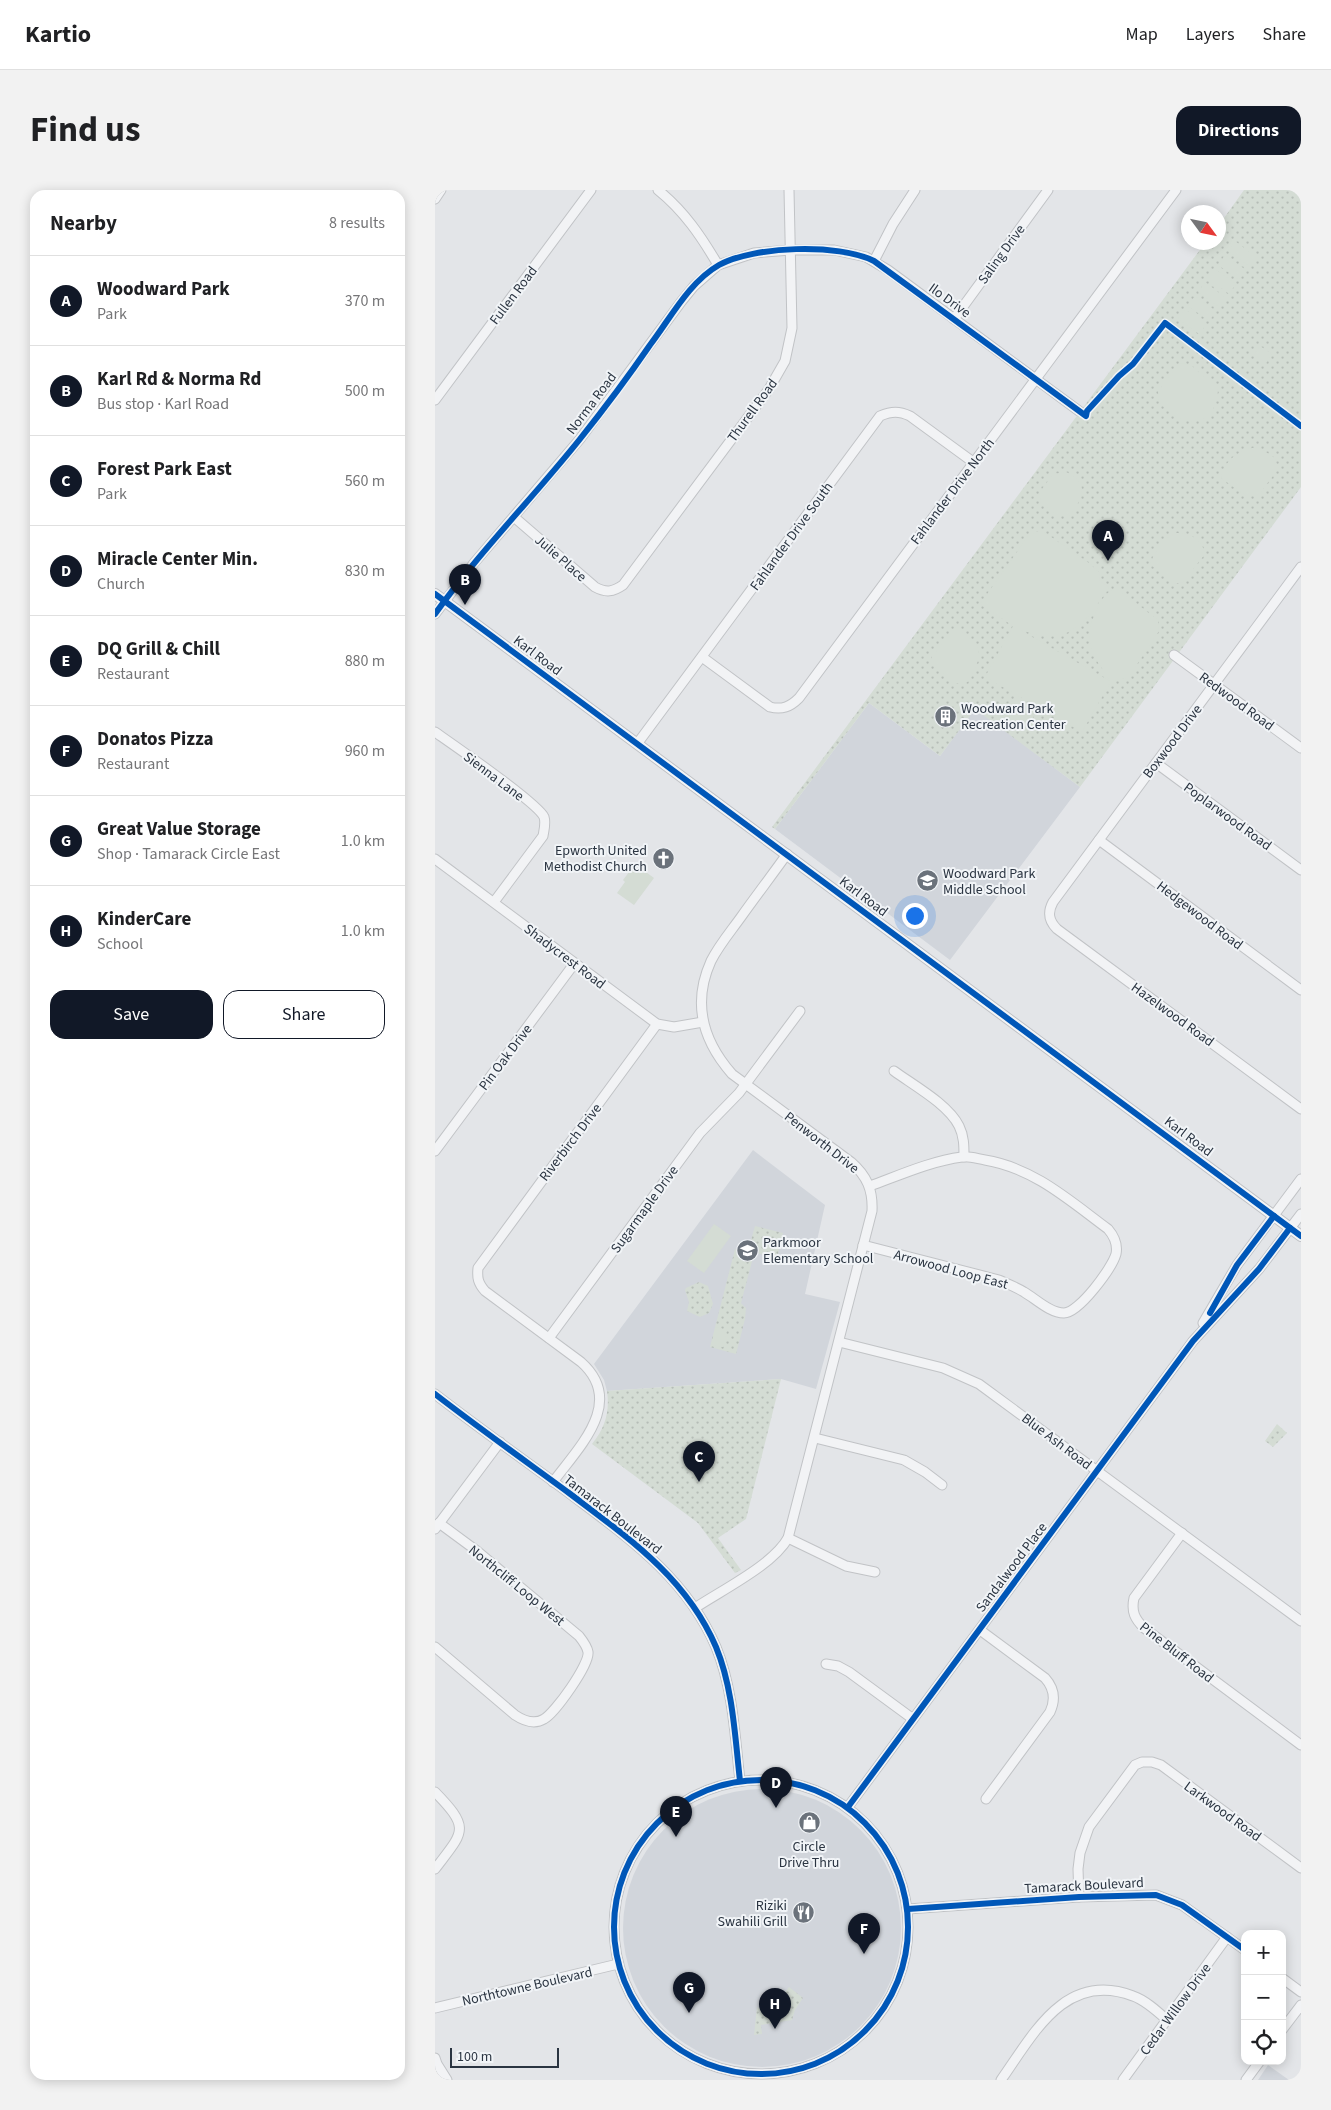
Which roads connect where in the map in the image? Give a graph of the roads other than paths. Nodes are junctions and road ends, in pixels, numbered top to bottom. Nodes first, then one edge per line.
1 (441, 190) edge
2 (591, 190) edge
3 (658, 190) edge
4 (789, 190) edge
5 (915, 190) edge
6 (1048, 190) edge
7 (1176, 190) edge
8 (435, 199) edge
9 (791, 250) junction
10 (874, 261) junction
11 (718, 265) junction
12 (954, 319) junction
13 (1035, 379) junction
14 (435, 400) edge
15 (1079, 411) dead end
16 (973, 462) junction
17 (514, 517) junction
18 (1301, 567) edge
19 (611, 592) joint
20 (435, 594) edge
21 (444, 601) junction
22 (435, 614) edge
23 (1174, 655) dead end
24 (701, 657) junction
25 (1214, 684) junction
26 (435, 732) edge
27 (637, 744) junction
28 (1301, 748) edge
29 (1156, 763) junction
30 (1099, 840) junction
31 (787, 854) junction
32 (435, 859) edge
33 (1301, 870) edge
34 (494, 902) junction
35 (1049, 916) joint
36 (575, 964) junction
37 (1301, 990) edge
38 (800, 1011) dead end
39 (703, 1022) junction
40 (657, 1024) junction
41 (894, 1071) dead end
42 (746, 1085) junction
43 (1301, 1109) edge
44 (435, 1151) edge
45 (964, 1157) junction
46 (1301, 1179) edge
47 (870, 1186) junction
48 (1301, 1214) edge
49 (1275, 1216) junction
50 (1290, 1228) junction
51 (1301, 1236) edge
52 (863, 1245) junction
53 (549, 1338) junction
54 (1193, 1341) junction
55 (839, 1342) junction
56 (435, 1394) edge
57 (815, 1438) junction
58 (500, 1442) junction
59 (1098, 1471) junction
60 (553, 1482) junction
61 (942, 1485) dead end
62 (437, 1526) edge
63 (1181, 1533) junction
64 (788, 1538) junction
65 (875, 1572) dead end
66 (695, 1608) junction
67 (1301, 1621) edge
68 (980, 1630) junction
69 (435, 1647) edge
70 (826, 1664) dead end
71 (913, 1719) junction
72 (1301, 1745) edge
73 (740, 1781) junction
74 (435, 1792) edge
75 (985, 1799) dead end
76 (849, 1807) junction
77 (1301, 1868) edge
78 (435, 1869) edge
79 (1079, 1897) junction
80 (908, 1909) junction
81 (1227, 1937) junction
82 (1241, 1947) edge
83 (618, 1964) junction
84 (1286, 1981) edge
85 (1301, 1992) edge
86 (1301, 2005) edge
87 (435, 2008) edge
88 (1167, 2020) junction
89 (1286, 2025) edge
90 (435, 2058) edge
91 (1257, 2065) edge
92 (782, 2077) edge
93 (447, 2080) edge
94 (1001, 2080) edge
95 (1123, 2080) edge
96 (1246, 2080) edge

1 - 8 street
2 - 14 street, Fullen Road
3 - 11 street
4 - 9 street, Thurell Road
5 - 10 street
6 - 12 street, Saling Drive
7 - 13 street, Fahlander Drive North
9 - 10 street, Ilo Drive
9 - 11 street, Norma Road
9 - 19 street, Thurell Road
10 - 12 street, Ilo Drive
11 - 17 street, Norma Road
12 - 13 street, Ilo Drive
13 - 15 street, Ilo Drive
13 - 16 street, Fahlander Drive North
16 - 24 street, Fahlander Drive South
16 - 24 street, Fahlander Drive North
17 - 19 street, Julie Place
17 - 21 street, Norma Road
18 - 25 street, Boxwood Drive
20 - 21 main road, Karl Road
21 - 22 street, Norma Road
21 - 27 main road, Karl Road
23 - 25 street, Redwood Road
24 - 27 street, Fahlander Drive South
25 - 28 street, Redwood Road
25 - 29 street, Boxwood Drive
26 - 34 street, Sienna Lane
27 - 31 main road, Karl Road
29 - 30 street, Boxwood Drive
29 - 33 street, Poplarwood Road
30 - 35 street, Boxwood Drive
30 - 37 street, Hedgewood Road
31 - 39 street, Penworth Drive
31 - 49 main road, Karl Road
32 - 34 street, Shadycrest Road
34 - 36 street, Shadycrest Road
35 - 43 street, Hazelwood Road
36 - 40 street, Shadycrest Road
36 - 44 street, Pin Oak Drive
38 - 42 street, Sugarmaple Drive
39 - 40 street
39 - 42 street, Penworth Drive
40 - 53 street, Riverbirch Drive
41 - 45 street
42 - 47 street, Penworth Drive
42 - 53 street, Sugarmaple Drive
45 - 47 street
45 - 52 street, Arrowood Loop East
46 - 49 street, Sandalwood Place
47 - 52 street, Penworth Drive
48 - 50 street, Sandalwood Place
49 - 50 main road, Karl Road
49 - 54 street, Sandalwood Place
50 - 51 main road, Karl Road
50 - 54 street, Sandalwood Place
52 - 55 street, Penworth Drive
53 - 60 street
54 - 59 street, Sandalwood Place
55 - 57 street, Penworth Drive
55 - 59 street, Blue Ash Road
56 - 58 street, Tamarack Boulevard
57 - 61 street
57 - 64 street, Penworth Drive
58 - 60 street, Tamarack Boulevard
58 - 62 street
59 - 63 street, Blue Ash Road
59 - 68 street, Sandalwood Place
60 - 66 street, Tamarack Boulevard
62 - 69 street, Northcliff Loop West
63 - 67 street, Blue Ash Road
63 - 72 street, Pine Bluff Road
64 - 65 street
64 - 66 street, Penworth Drive
66 - 73 street, Tamarack Boulevard
68 - 71 street, Sandalwood Place
68 - 75 street
70 - 71 street
71 - 76 street, Sandalwood Place
73 - 76 street
73 - 83 street
74 - 78 street
76 - 80 street
77 - 79 street, Larkwood Road
79 - 80 street, Tamarack Boulevard
79 - 81 street, Tamarack Boulevard
80 - 92 street
81 - 82 street, Tamarack Boulevard
81 - 88 street, Cedar Willow Drive
83 - 87 street, Northtowne Boulevard
83 - 92 street
84 - 85 street
86 - 89 street
88 - 94 street
88 - 95 street, Cedar Willow Drive
90 - 93 street
91 - 96 street

